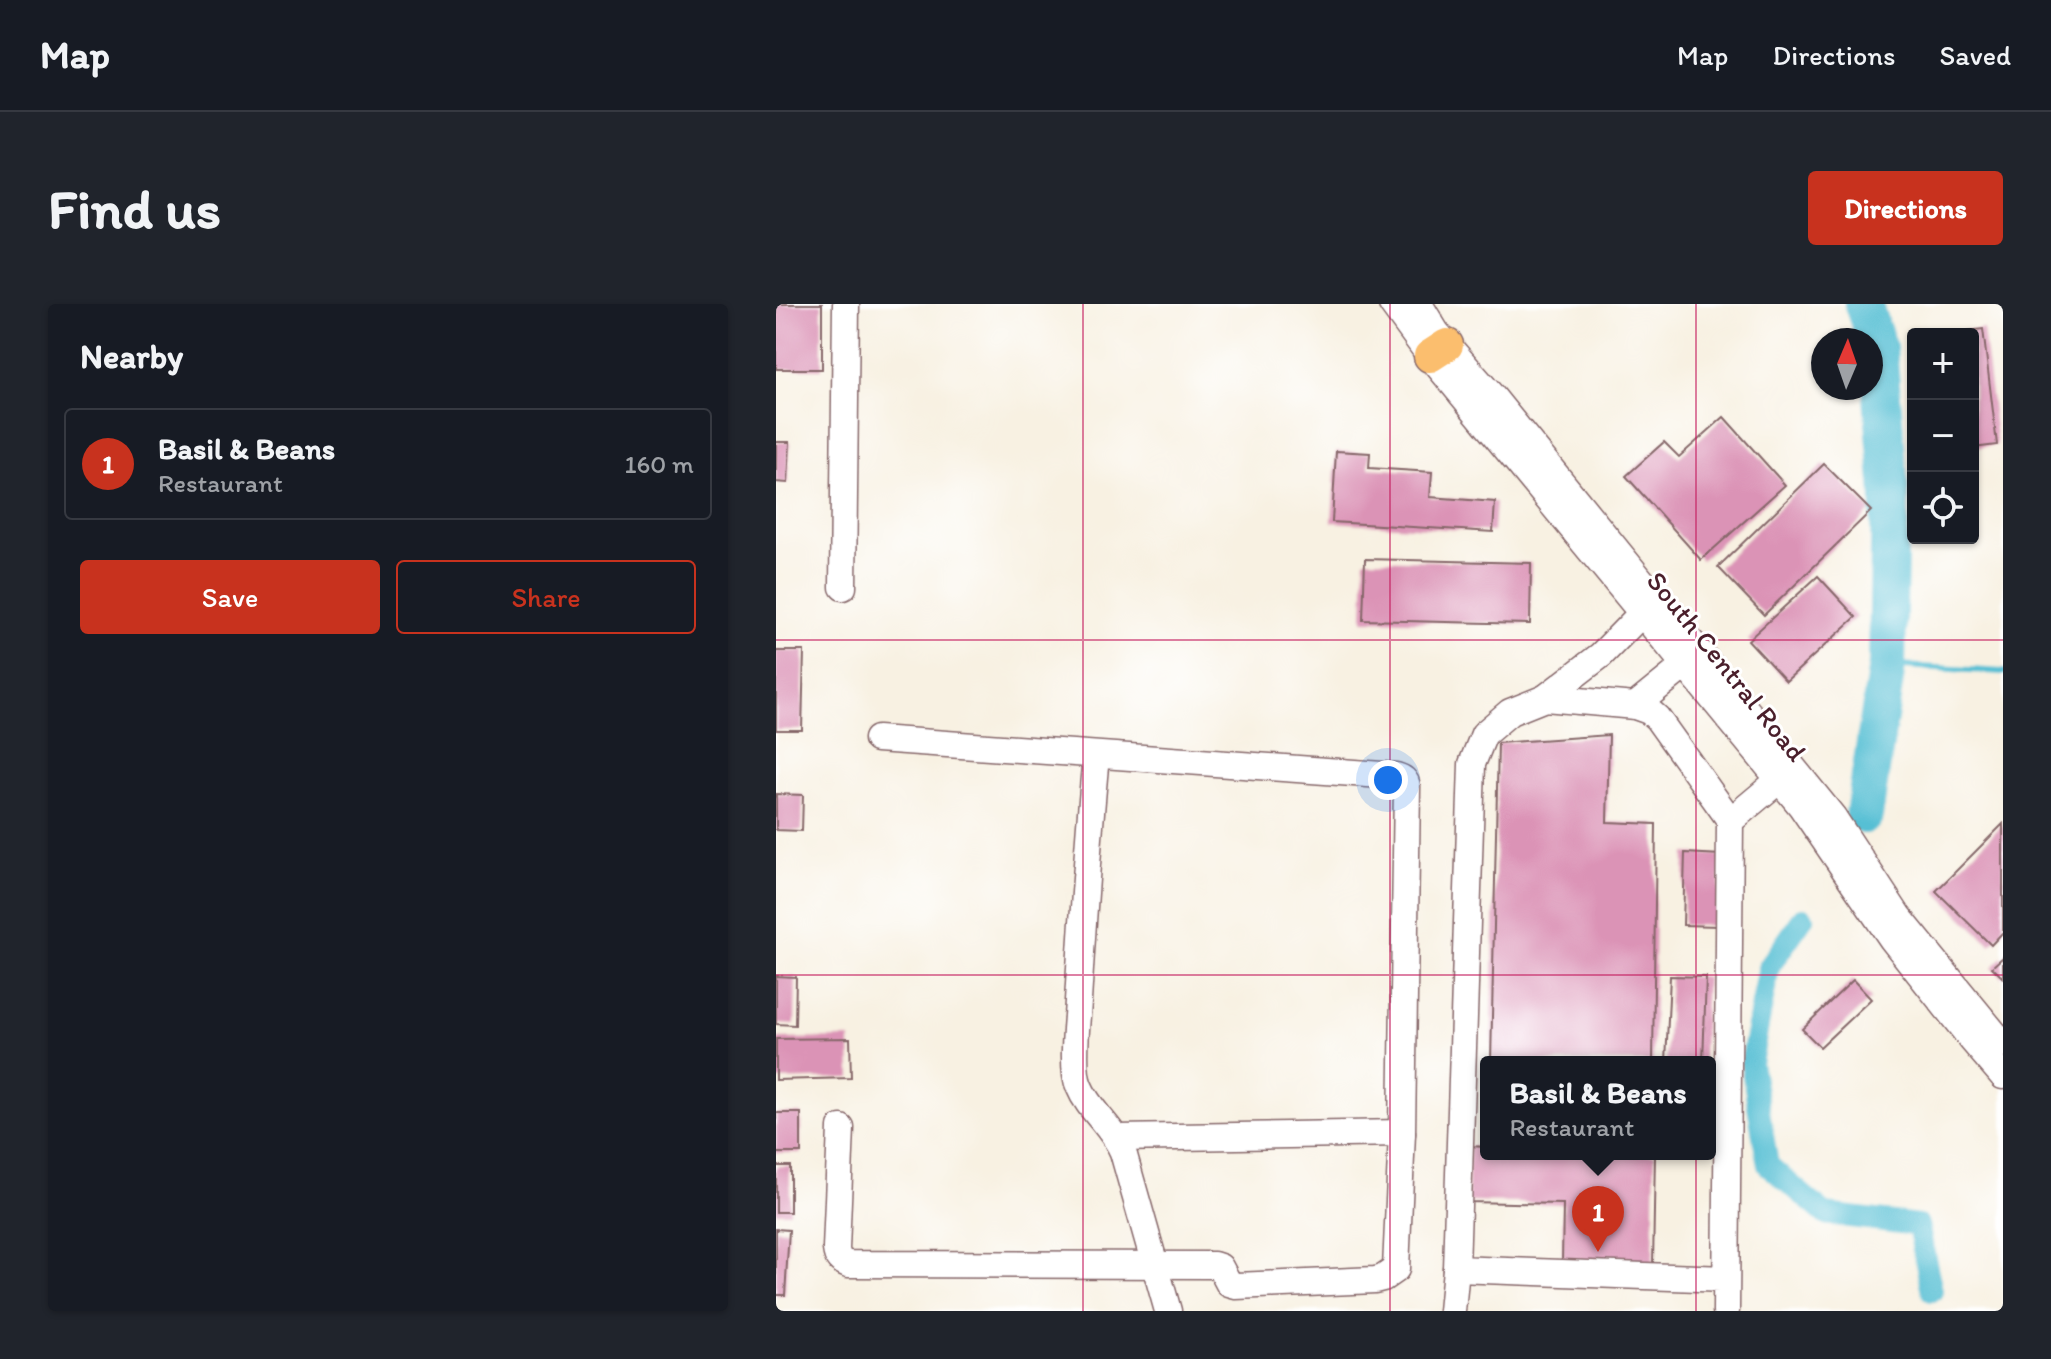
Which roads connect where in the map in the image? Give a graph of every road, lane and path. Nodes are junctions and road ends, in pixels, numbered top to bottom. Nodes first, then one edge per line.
1 (846, 304) edge
2 (1392, 304) edge
3 (1419, 304) edge
4 (1438, 351) junction
5 (843, 587) dead end
6 (1642, 613) junction
7 (1692, 659) junction
8 (1545, 698) junction
9 (1635, 706) junction
10 (877, 739) dead end
11 (1096, 756) junction
12 (1779, 780) junction
13 (1730, 821) junction
14 (2003, 1044) edge
15 (2003, 1076) edge
16 (841, 1128) dead end
17 (1402, 1133) junction
18 (1118, 1138) junction
19 (1156, 1265) junction
20 (1456, 1269) junction
21 (1726, 1279) junction
22 (1168, 1311) edge
23 (1452, 1311) edge
24 (1726, 1311) edge

1 - 5 street
2 - 4 street, South Central Road
3 - 4 street, South Central Road
4 - 6 street, South Central Road
4 - 7 street, South Central Road
6 - 7 street, South Central Road
6 - 8 street
7 - 9 street
7 - 12 street, South Central Road
7 - 14 street, South Central Road
8 - 9 street
8 - 20 street
9 - 13 street
10 - 11 street
11 - 17 street
11 - 18 street
12 - 13 street
12 - 15 street, South Central Road
13 - 21 street
16 - 19 street
17 - 18 street
17 - 19 street
18 - 19 street
19 - 22 street
20 - 21 street
20 - 23 street
21 - 24 street

